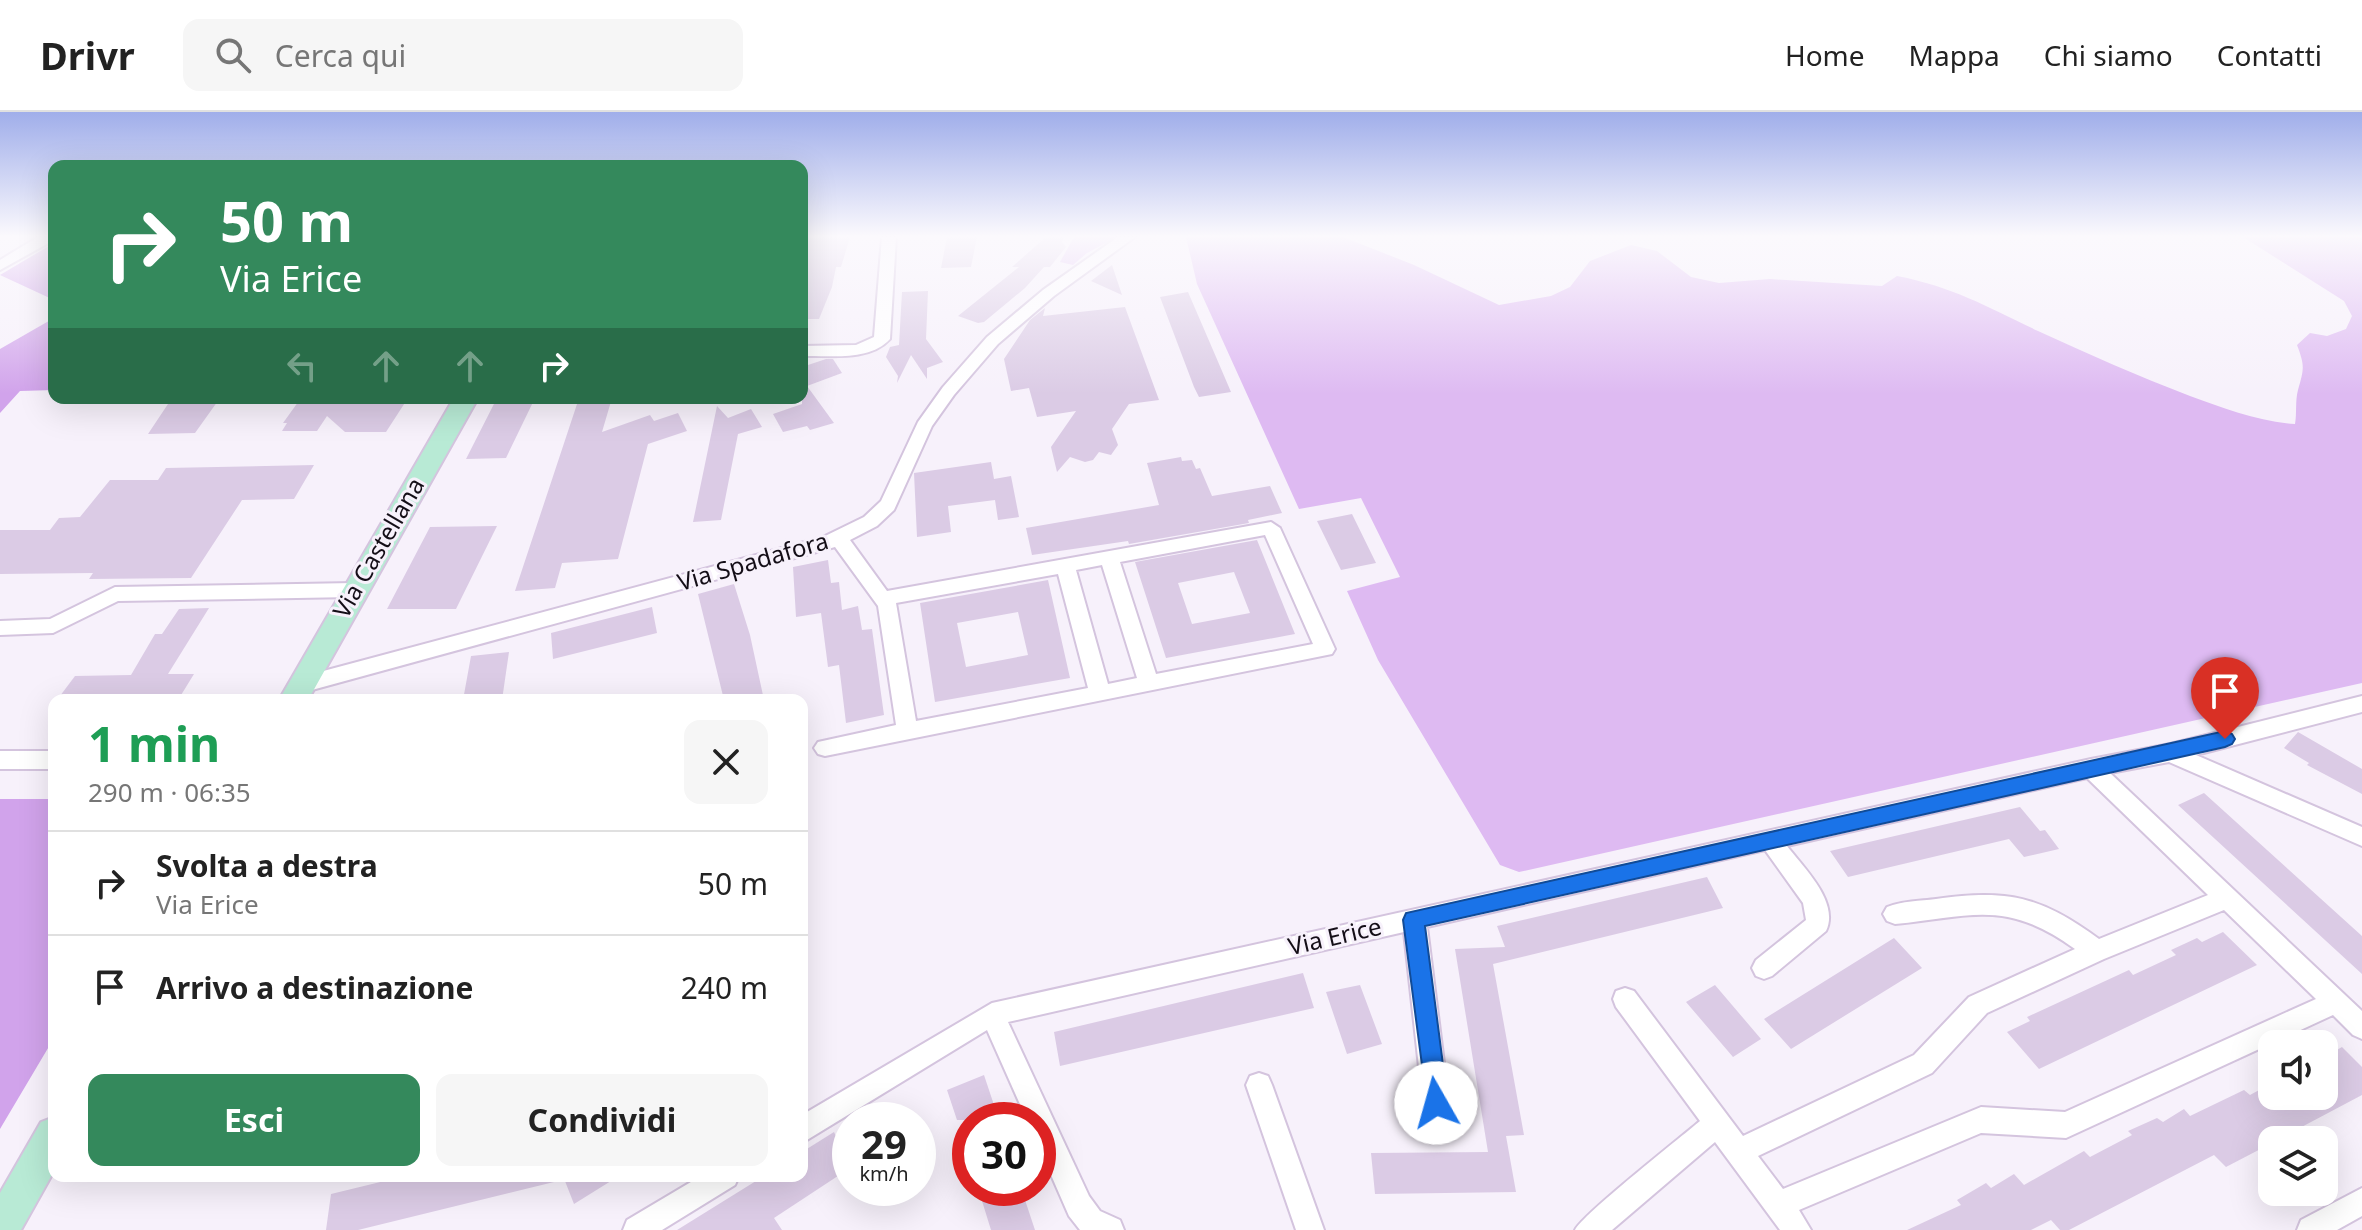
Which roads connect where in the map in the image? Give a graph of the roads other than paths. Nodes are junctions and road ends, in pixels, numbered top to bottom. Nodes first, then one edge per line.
1 (885, 289) edge
2 (1055, 289) edge
3 (808, 351) edge
4 (462, 404) edge
5 (838, 538) junction
6 (1109, 557) junction
7 (1065, 565) junction
8 (354, 590) junction
9 (882, 599) junction
10 (0, 628) edge
11 (1149, 684) junction
12 (297, 692) edge
13 (1100, 693) junction
14 (2362, 704) edge
15 (907, 731) junction
16 (825, 748) dead end
17 (2170, 753) junction
18 (0, 760) edge
19 (48, 760) edge
20 (2091, 768) junction
21 (2362, 837) edge
22 (1770, 840) junction
23 (2227, 898) junction
24 (1895, 914) dead end
25 (1414, 920) junction
26 (2096, 951) junction
27 (1764, 968) dead end
28 (1625, 999) dead end
29 (2335, 1002) junction
30 (992, 1014) junction
31 (2362, 1027) edge
32 (1259, 1085) dead end
33 (1436, 1103) dead end
34 (1716, 1124) junction
35 (808, 1126) edge
36 (48, 1146) edge
37 (1737, 1152) junction
38 (716, 1182) edge
39 (1778, 1205) junction
40 (2360, 1205) edge
41 (0, 1230) edge
42 (637, 1230) edge
43 (1110, 1230) edge
44 (1310, 1230) edge
45 (1589, 1230) edge
46 (1797, 1230) edge
47 (2311, 1230) edge

1 - 3 street
2 - 5 street, Via Spadafora
4 - 8 main road, Via Castellana
5 - 9 street
5 - 12 street, Via Spadafora
6 - 7 street
6 - 11 street
6 - 11 street
7 - 9 street
7 - 13 street
8 - 10 street
8 - 12 main road, Via Castellana
9 - 15 street
11 - 13 street
13 - 15 street
14 - 17 street, Via Erice
15 - 16 street
17 - 20 street, Via Erice
17 - 21 street
18 - 19 street
20 - 22 street, Via Erice
20 - 23 street
22 - 25 street, Via Erice
22 - 27 street
23 - 26 street
23 - 29 street
24 - 26 street
25 - 30 street, Via Erice
25 - 33 street
26 - 37 street
28 - 34 street
29 - 31 street
29 - 39 street
30 - 35 street, Via Erice
30 - 43 street
32 - 44 street
34 - 37 street
34 - 45 street
36 - 41 main road
37 - 39 street
38 - 42 street
39 - 46 street
40 - 47 street

